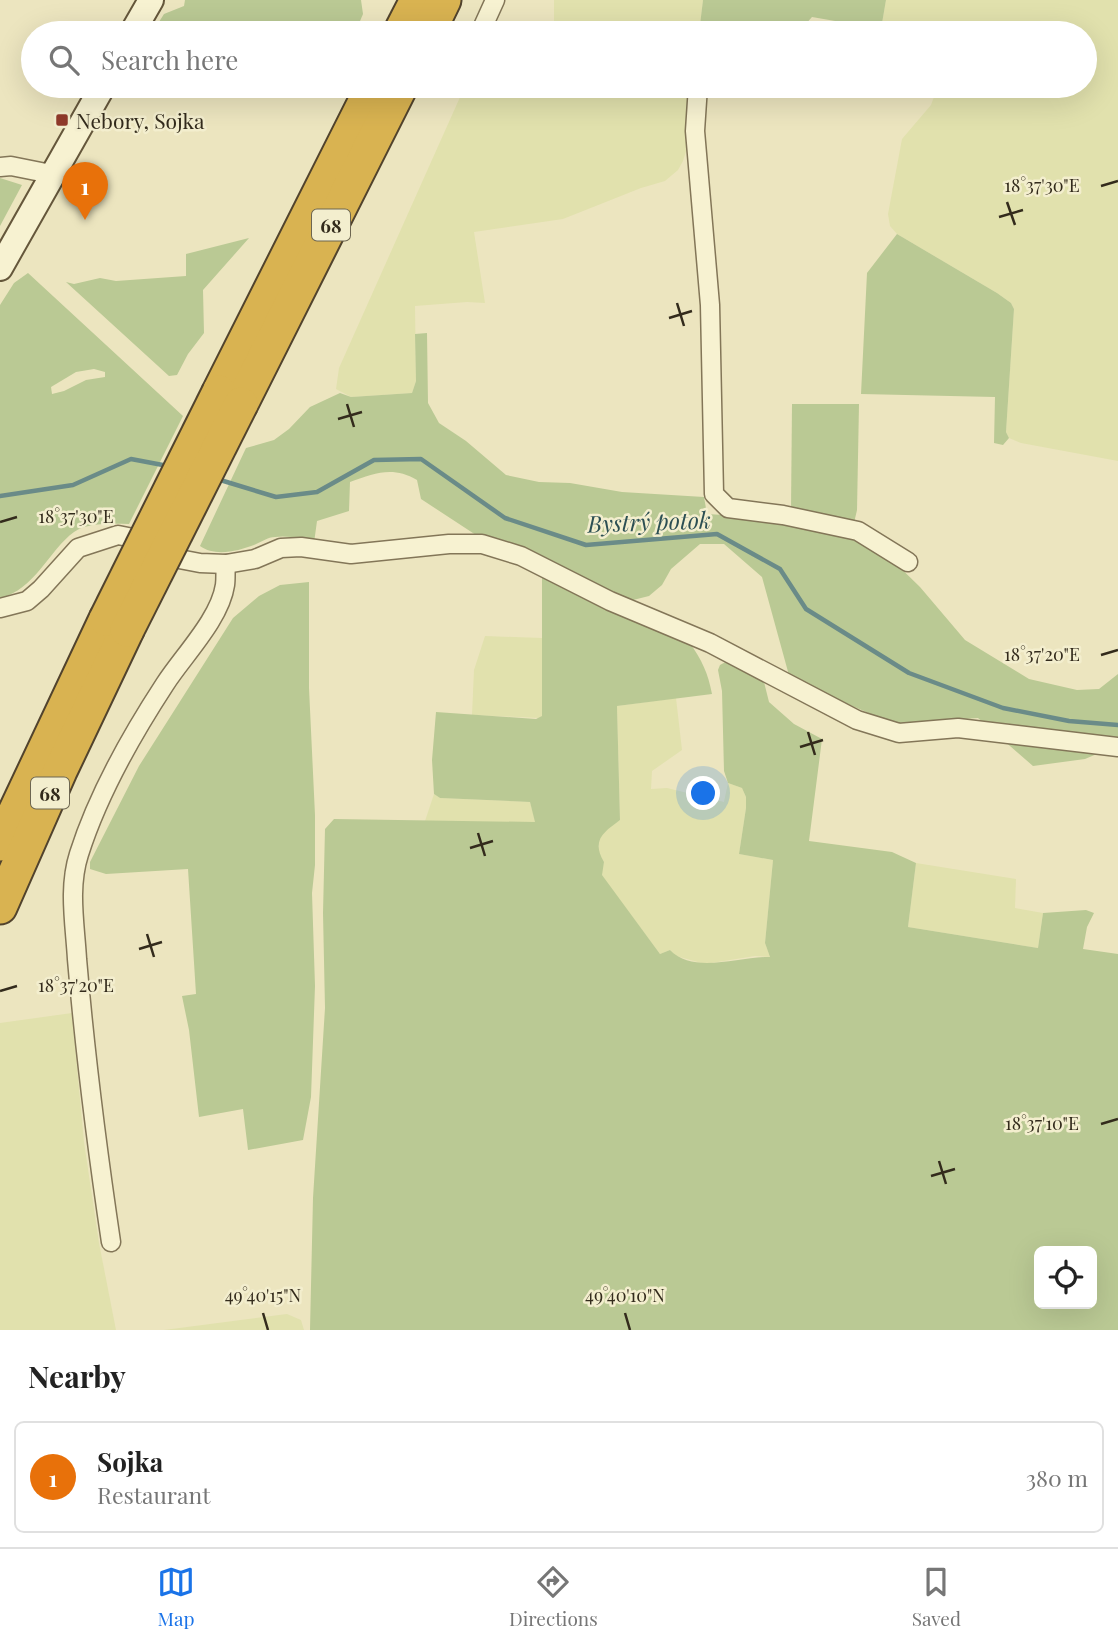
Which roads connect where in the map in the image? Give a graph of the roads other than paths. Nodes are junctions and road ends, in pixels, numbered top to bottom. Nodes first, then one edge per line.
1 (151, 0) edge
2 (416, 0) edge
3 (444, 0) edge
4 (495, 0) edge
5 (139, 21) edge
6 (406, 21) edge
7 (434, 21) edge
8 (486, 21) edge
9 (96, 98) edge
10 (368, 98) edge
11 (394, 98) edge
12 (697, 98) edge
13 (0, 167) edge
14 (51, 174) junction
15 (0, 268) edge
16 (230, 398) junction
17 (908, 562) dead end
18 (226, 564) junction
19 (0, 608) edge
20 (117, 625) junction
21 (1118, 747) edge
22 (0, 844) edge
23 (0, 906) edge
24 (111, 1242) dead end

1 - 5 main road
2 - 6 highway
3 - 7 highway
4 - 8 street
9 - 14 main road
10 - 16 highway, 68
11 - 16 highway, 68
12 - 17 street
13 - 14 street
14 - 15 main road
16 - 20 highway, 68, bridge
18 - 19 street
18 - 21 street
18 - 24 street
20 - 22 highway, 68
20 - 23 highway, 68

